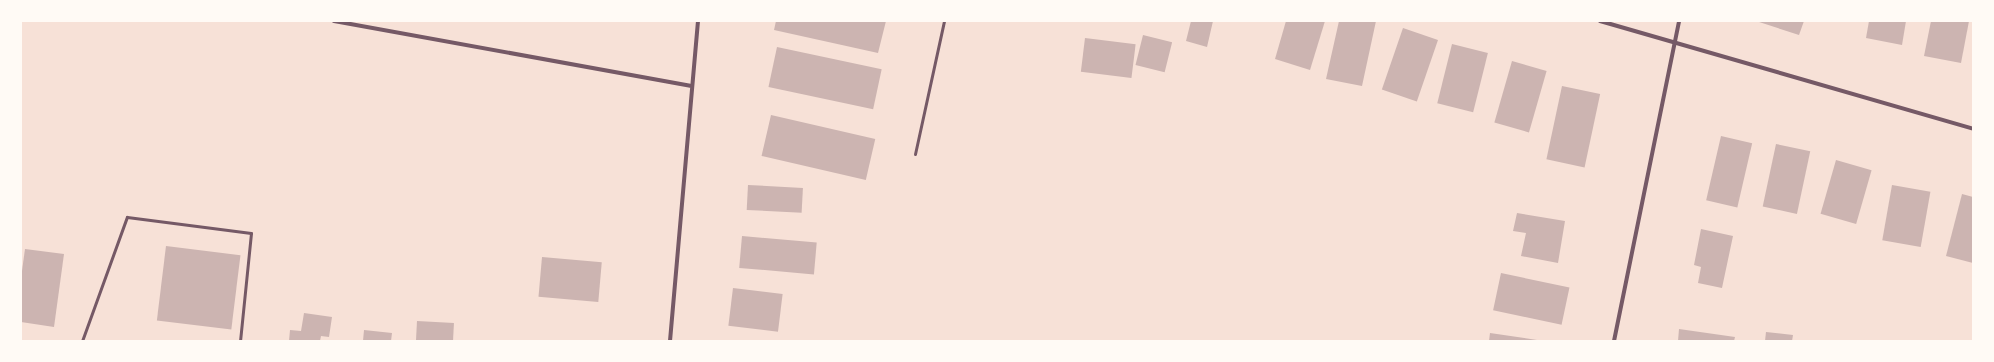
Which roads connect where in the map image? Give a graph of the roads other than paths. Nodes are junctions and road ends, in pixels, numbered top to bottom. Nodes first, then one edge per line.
1 (334, 21) edge
2 (698, 21) edge
3 (944, 21) edge
4 (1600, 21) edge
5 (1680, 21) edge
6 (1675, 43) junction
7 (690, 86) junction
8 (1973, 129) edge
9 (915, 154) dead end
10 (82, 341) edge
11 (240, 341) edge
12 (670, 341) edge
13 (1614, 341) edge

1 - 7 street
2 - 7 street
3 - 9 lane
4 - 6 street
5 - 6 street
6 - 8 street
6 - 13 street
7 - 12 street
10 - 11 lane

